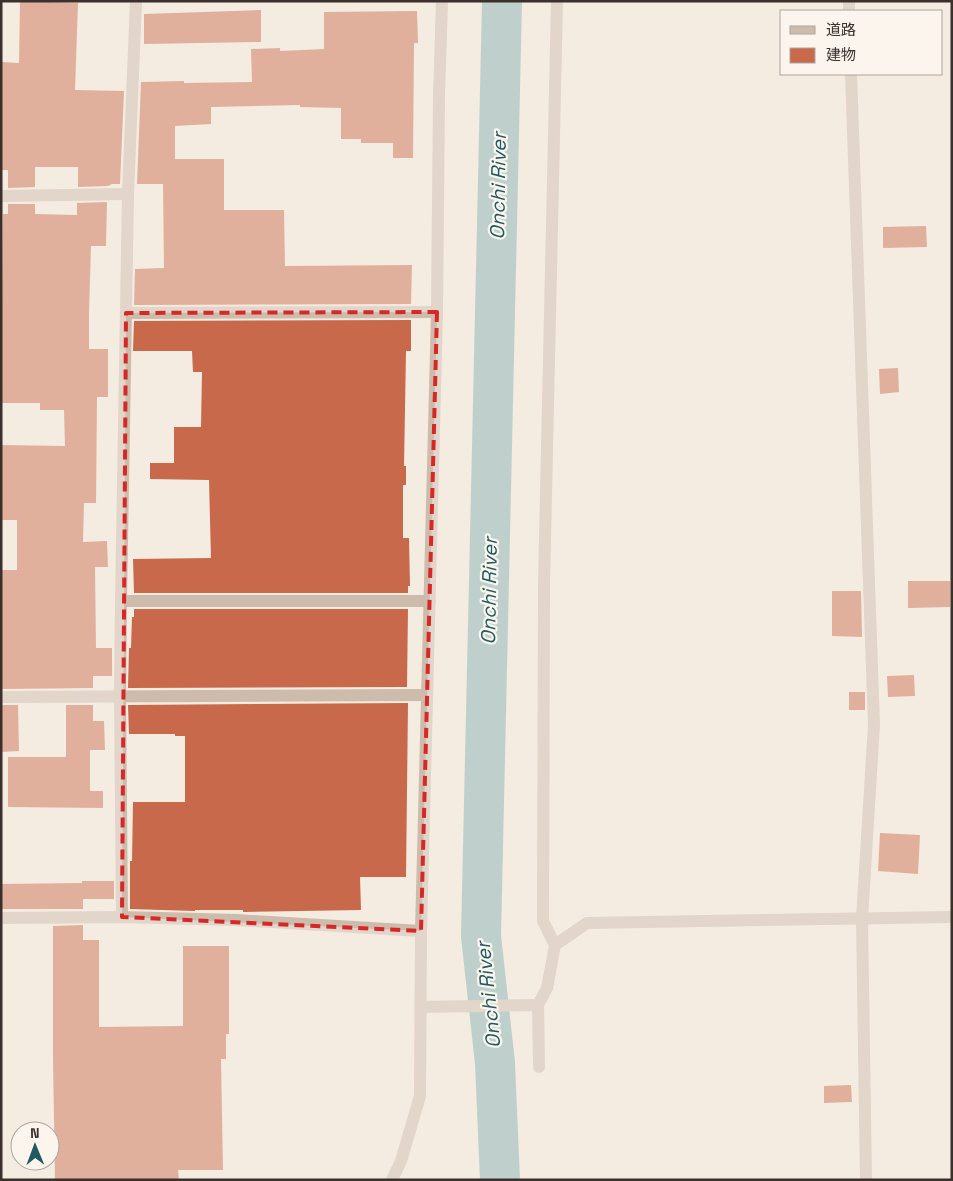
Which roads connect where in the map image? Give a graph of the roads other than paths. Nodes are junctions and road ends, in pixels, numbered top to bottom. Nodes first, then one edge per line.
1 (136, 1) edge
2 (442, 1) edge
3 (557, 1) edge
4 (852, 75) edge
5 (128, 194) junction
6 (1, 196) edge
7 (437, 312) junction
8 (126, 313) junction
9 (121, 601) junction
10 (430, 601) junction
11 (427, 694) junction
12 (120, 696) junction
13 (1, 697) edge
14 (122, 917) junction
15 (1, 918) edge
16 (952, 918) edge
17 (862, 919) junction
18 (421, 931) junction
19 (555, 945) junction
20 (538, 1005) junction
21 (421, 1007) junction
22 (539, 1067) dead end
23 (392, 1180) edge
24 (866, 1180) edge

1 - 5 street
2 - 7 street
3 - 19 street
4 - 17 street
5 - 6 street
5 - 8 street
7 - 8 street
7 - 10 street
8 - 9 street
9 - 10 street
9 - 12 street
10 - 11 street
11 - 12 street
11 - 18 street
12 - 13 street
12 - 14 street
14 - 15 street
14 - 18 street
16 - 17 street
17 - 19 street
17 - 24 street
18 - 21 street
19 - 20 street
20 - 21 street
20 - 22 street
21 - 23 street

